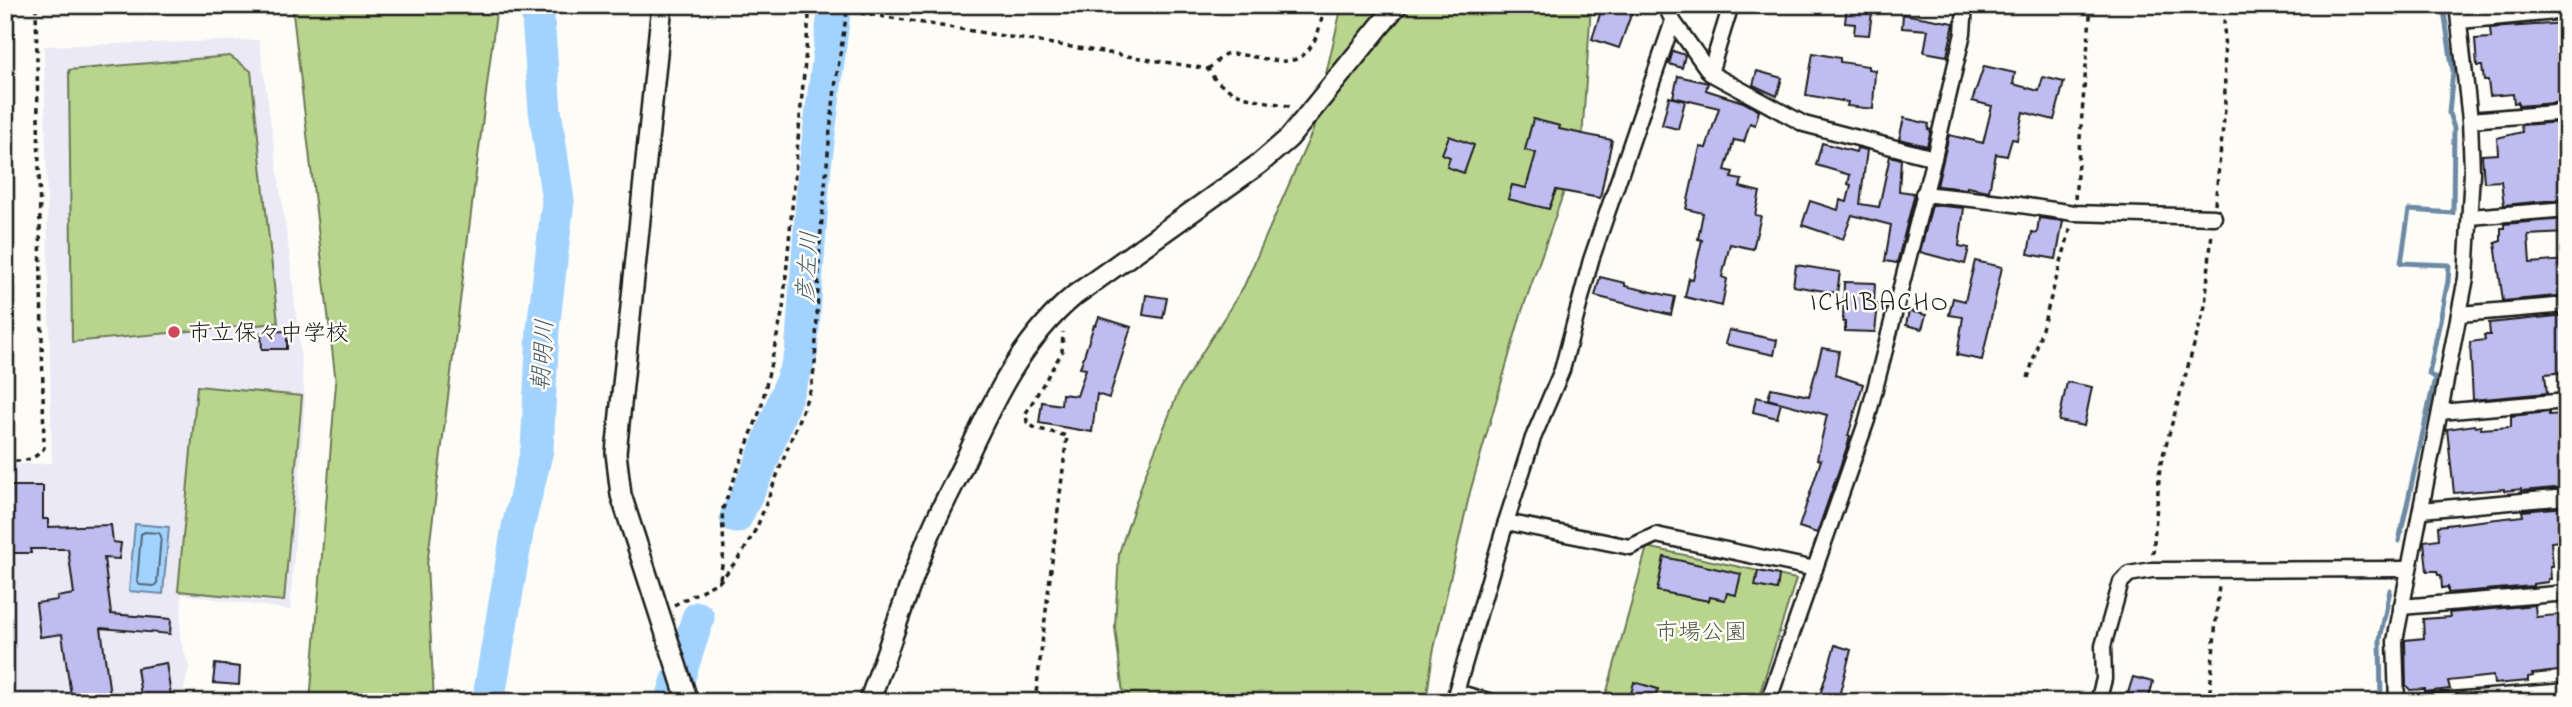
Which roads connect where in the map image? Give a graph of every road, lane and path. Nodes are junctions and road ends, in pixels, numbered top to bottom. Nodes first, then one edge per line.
1 (36, 5) edge
2 (662, 5) edge
3 (813, 5) edge
4 (1324, 5) edge
5 (1397, 5) edge
6 (1665, 5) edge
7 (1731, 5) edge
8 (1965, 5) edge
9 (2091, 5) edge
10 (2224, 5) edge
11 (2457, 5) edge
12 (848, 8) edge
13 (2567, 11) edge
14 (1673, 21) junction
15 (2460, 21) junction
16 (1208, 69) junction
17 (1710, 74) junction
18 (1311, 112) junction
19 (2567, 112) edge
20 (2470, 120) junction
21 (1934, 158) junction
22 (1923, 194) junction
23 (2567, 209) edge
24 (2074, 213) junction
25 (2214, 217) junction
26 (2470, 217) junction
27 (2567, 305) edge
28 (1055, 311) junction
29 (2460, 314) junction
30 (2028, 378) dead end
31 (2567, 401) edge
32 (2440, 412) junction
33 (5, 461) edge
34 (2567, 497) edge
35 (2421, 510) junction
36 (1506, 522) junction
37 (1815, 569) junction
38 (2221, 569) junction
39 (2408, 569) junction
40 (2152, 570) junction
41 (720, 581) junction
42 (2567, 593) edge
43 (2402, 607) junction
44 (658, 613) junction
45 (2567, 691) edge
46 (688, 700) edge
47 (869, 702) edge
48 (1035, 702) edge
49 (1492, 702) edge
50 (1769, 702) edge
51 (2098, 702) edge
52 (2209, 702) edge
53 (2397, 702) edge
54 (2426, 702) edge

1 - 33 path
2 - 44 street
3 - 12 path
3 - 41 path
4 - 16 path
5 - 18 street
6 - 14 street
7 - 17 street
8 - 21 street
9 - 24 path
10 - 25 path
11 - 15 street
12 - 16 path
12 - 41 path
13 - 15 street
14 - 17 street
14 - 36 street
15 - 20 street
16 - 18 path
17 - 21 street
18 - 28 street
19 - 20 street
20 - 26 street
21 - 22 street
22 - 24 street
22 - 37 street
23 - 26 street
24 - 25 street
24 - 30 path
25 - 40 path
26 - 29 street
27 - 29 street
28 - 47 street
28 - 48 path
29 - 32 street
31 - 32 street
32 - 35 street
34 - 35 street
35 - 39 street
36 - 37 street
36 - 49 street
37 - 50 street
38 - 39 street
38 - 40 street
38 - 52 path
39 - 43 street
40 - 51 street
41 - 44 path
42 - 43 street
43 - 53 street
44 - 46 street
45 - 54 street

